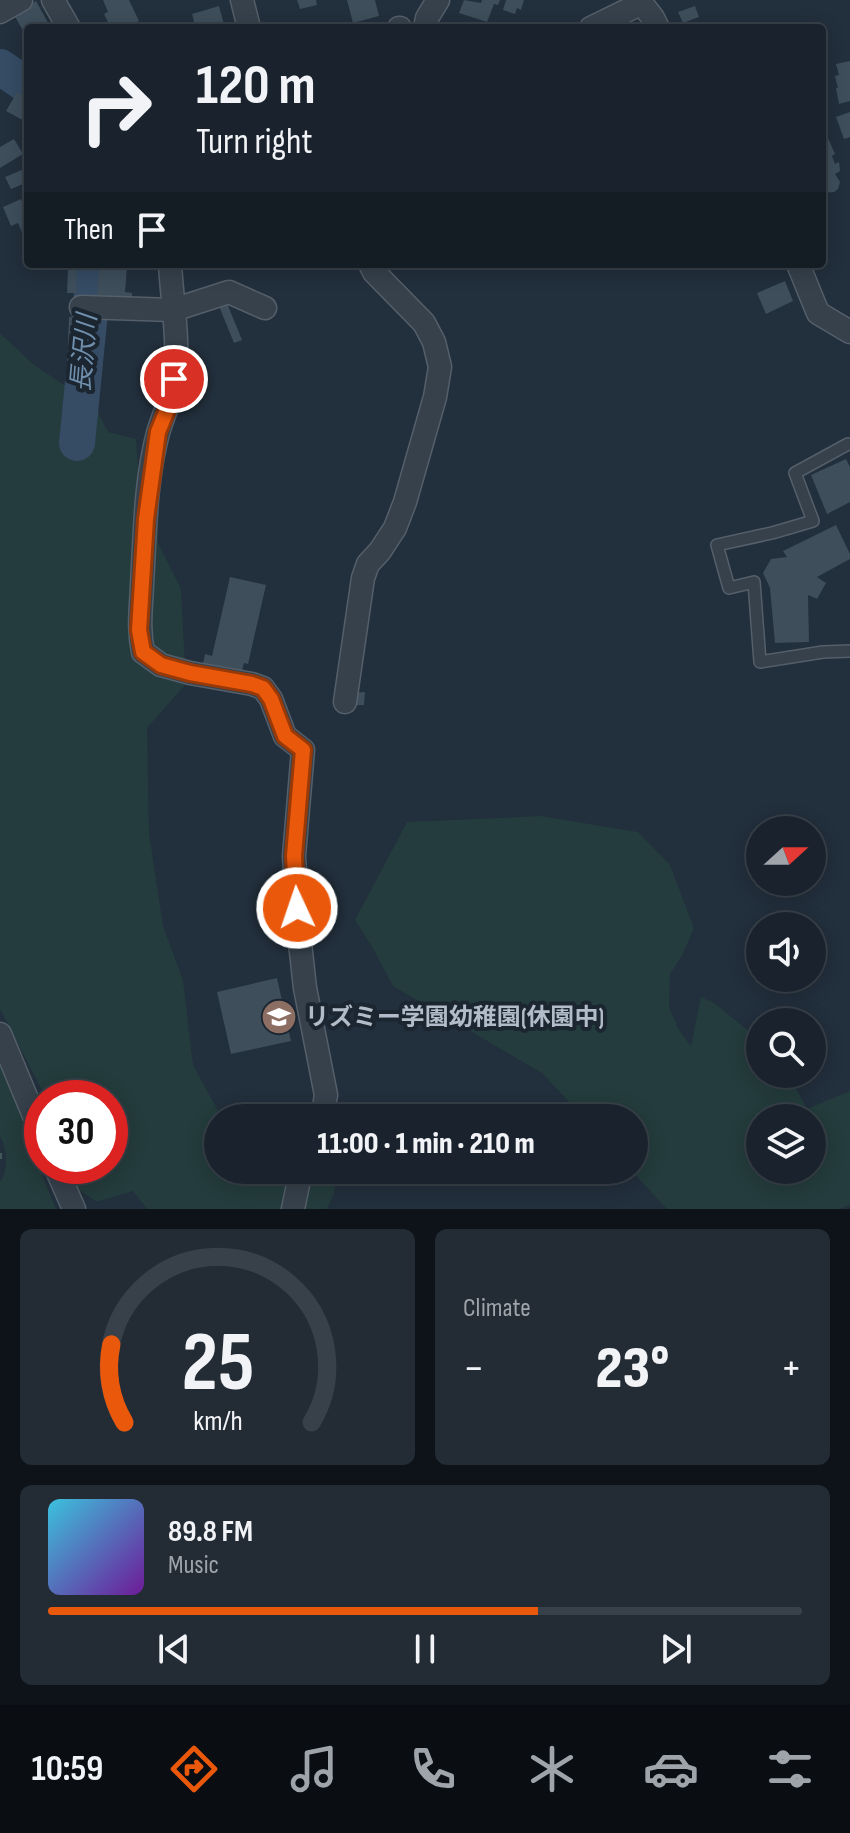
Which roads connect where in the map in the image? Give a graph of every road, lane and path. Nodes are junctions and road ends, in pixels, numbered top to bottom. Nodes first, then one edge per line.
1 (21, 0) edge
2 (53, 0) edge
3 (242, 0) edge
4 (438, 0) edge
5 (641, 2) edge
6 (0, 12) edge
7 (67, 24) edge
8 (248, 24) edge
9 (426, 24) edge
10 (599, 24) edge
11 (656, 24) edge
12 (170, 268) edge
13 (372, 268) edge
14 (800, 268) edge
15 (90, 307) dead end
16 (265, 308) dead end
17 (173, 310) junction
18 (850, 332) edge
19 (848, 444) dead end
20 (850, 651) edge
21 (345, 702) dead end
22 (0, 1034) edge
23 (24, 1092) edge
24 (324, 1104) edge
25 (0, 1153) edge
26 (0, 1159) edge
27 (63, 1184) edge
28 (298, 1184) edge
29 (74, 1209) edge
30 (293, 1209) edge

1 - 6 street
2 - 7 street
3 - 8 street
4 - 9 street
5 - 10 street
5 - 11 street
12 - 17 street
13 - 21 street
14 - 18 street
15 - 17 street
16 - 17 street
17 - 24 street
19 - 20 lane
22 - 23 street
25 - 26 path
27 - 29 street
28 - 30 street

